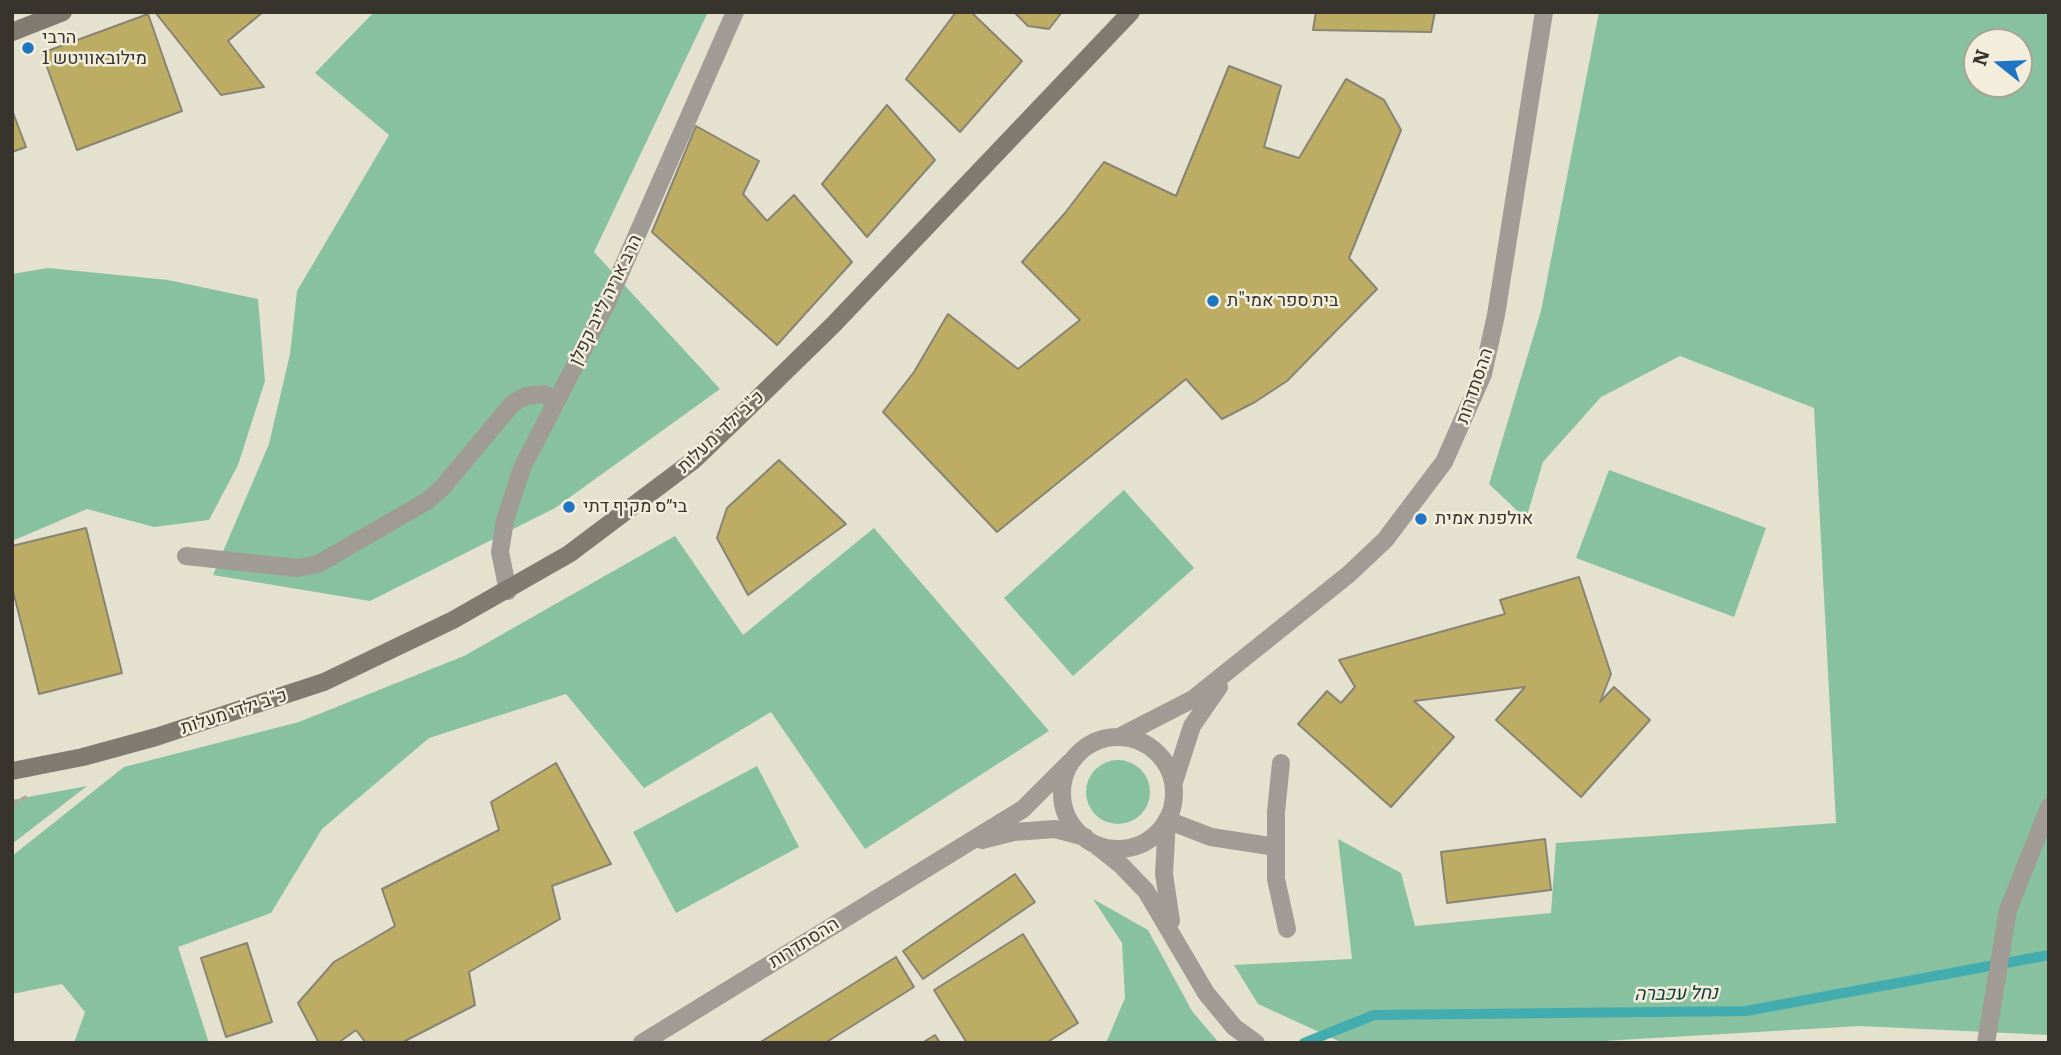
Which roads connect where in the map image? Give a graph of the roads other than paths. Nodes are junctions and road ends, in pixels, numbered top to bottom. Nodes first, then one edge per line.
1 (63, 12) edge
2 (735, 12) edge
3 (1131, 12) edge
4 (1544, 12) edge
5 (12, 32) edge
6 (556, 401) junction
7 (186, 556) dead end
8 (508, 590) junction
9 (1232, 670) junction
10 (1121, 736) junction
11 (1070, 762) junction
12 (1281, 762) dead end
13 (12, 771) edge
14 (1174, 782) junction
15 (2049, 807) edge
16 (1167, 820) junction
17 (1089, 841) junction
18 (965, 844) junction
19 (1276, 847) junction
20 (1287, 929) dead end
21 (1175, 938) junction
22 (642, 1043) edge
23 (1256, 1043) edge
24 (1986, 1043) edge

1 - 5 street
2 - 6 street, הרב אריה לייב קפלן
3 - 8 street, כ"ב ילדי מעלות
4 - 9 street, ההסתדרות
6 - 7 street
6 - 8 street, הרב אריה לייב קפלן
8 - 13 street, כ"ב ילדי מעלות
9 - 10 street, ההסתדרות
9 - 14 street, ההסתדרות
10 - 11 street
10 - 14 street
11 - 17 street
11 - 18 street, ההסתדרות
12 - 19 street
14 - 16 street
15 - 24 street
16 - 17 street
16 - 19 street
16 - 21 street
17 - 18 street, ההסתדרות
17 - 21 street
18 - 22 street, ההסתדרות
19 - 20 street
21 - 23 street

